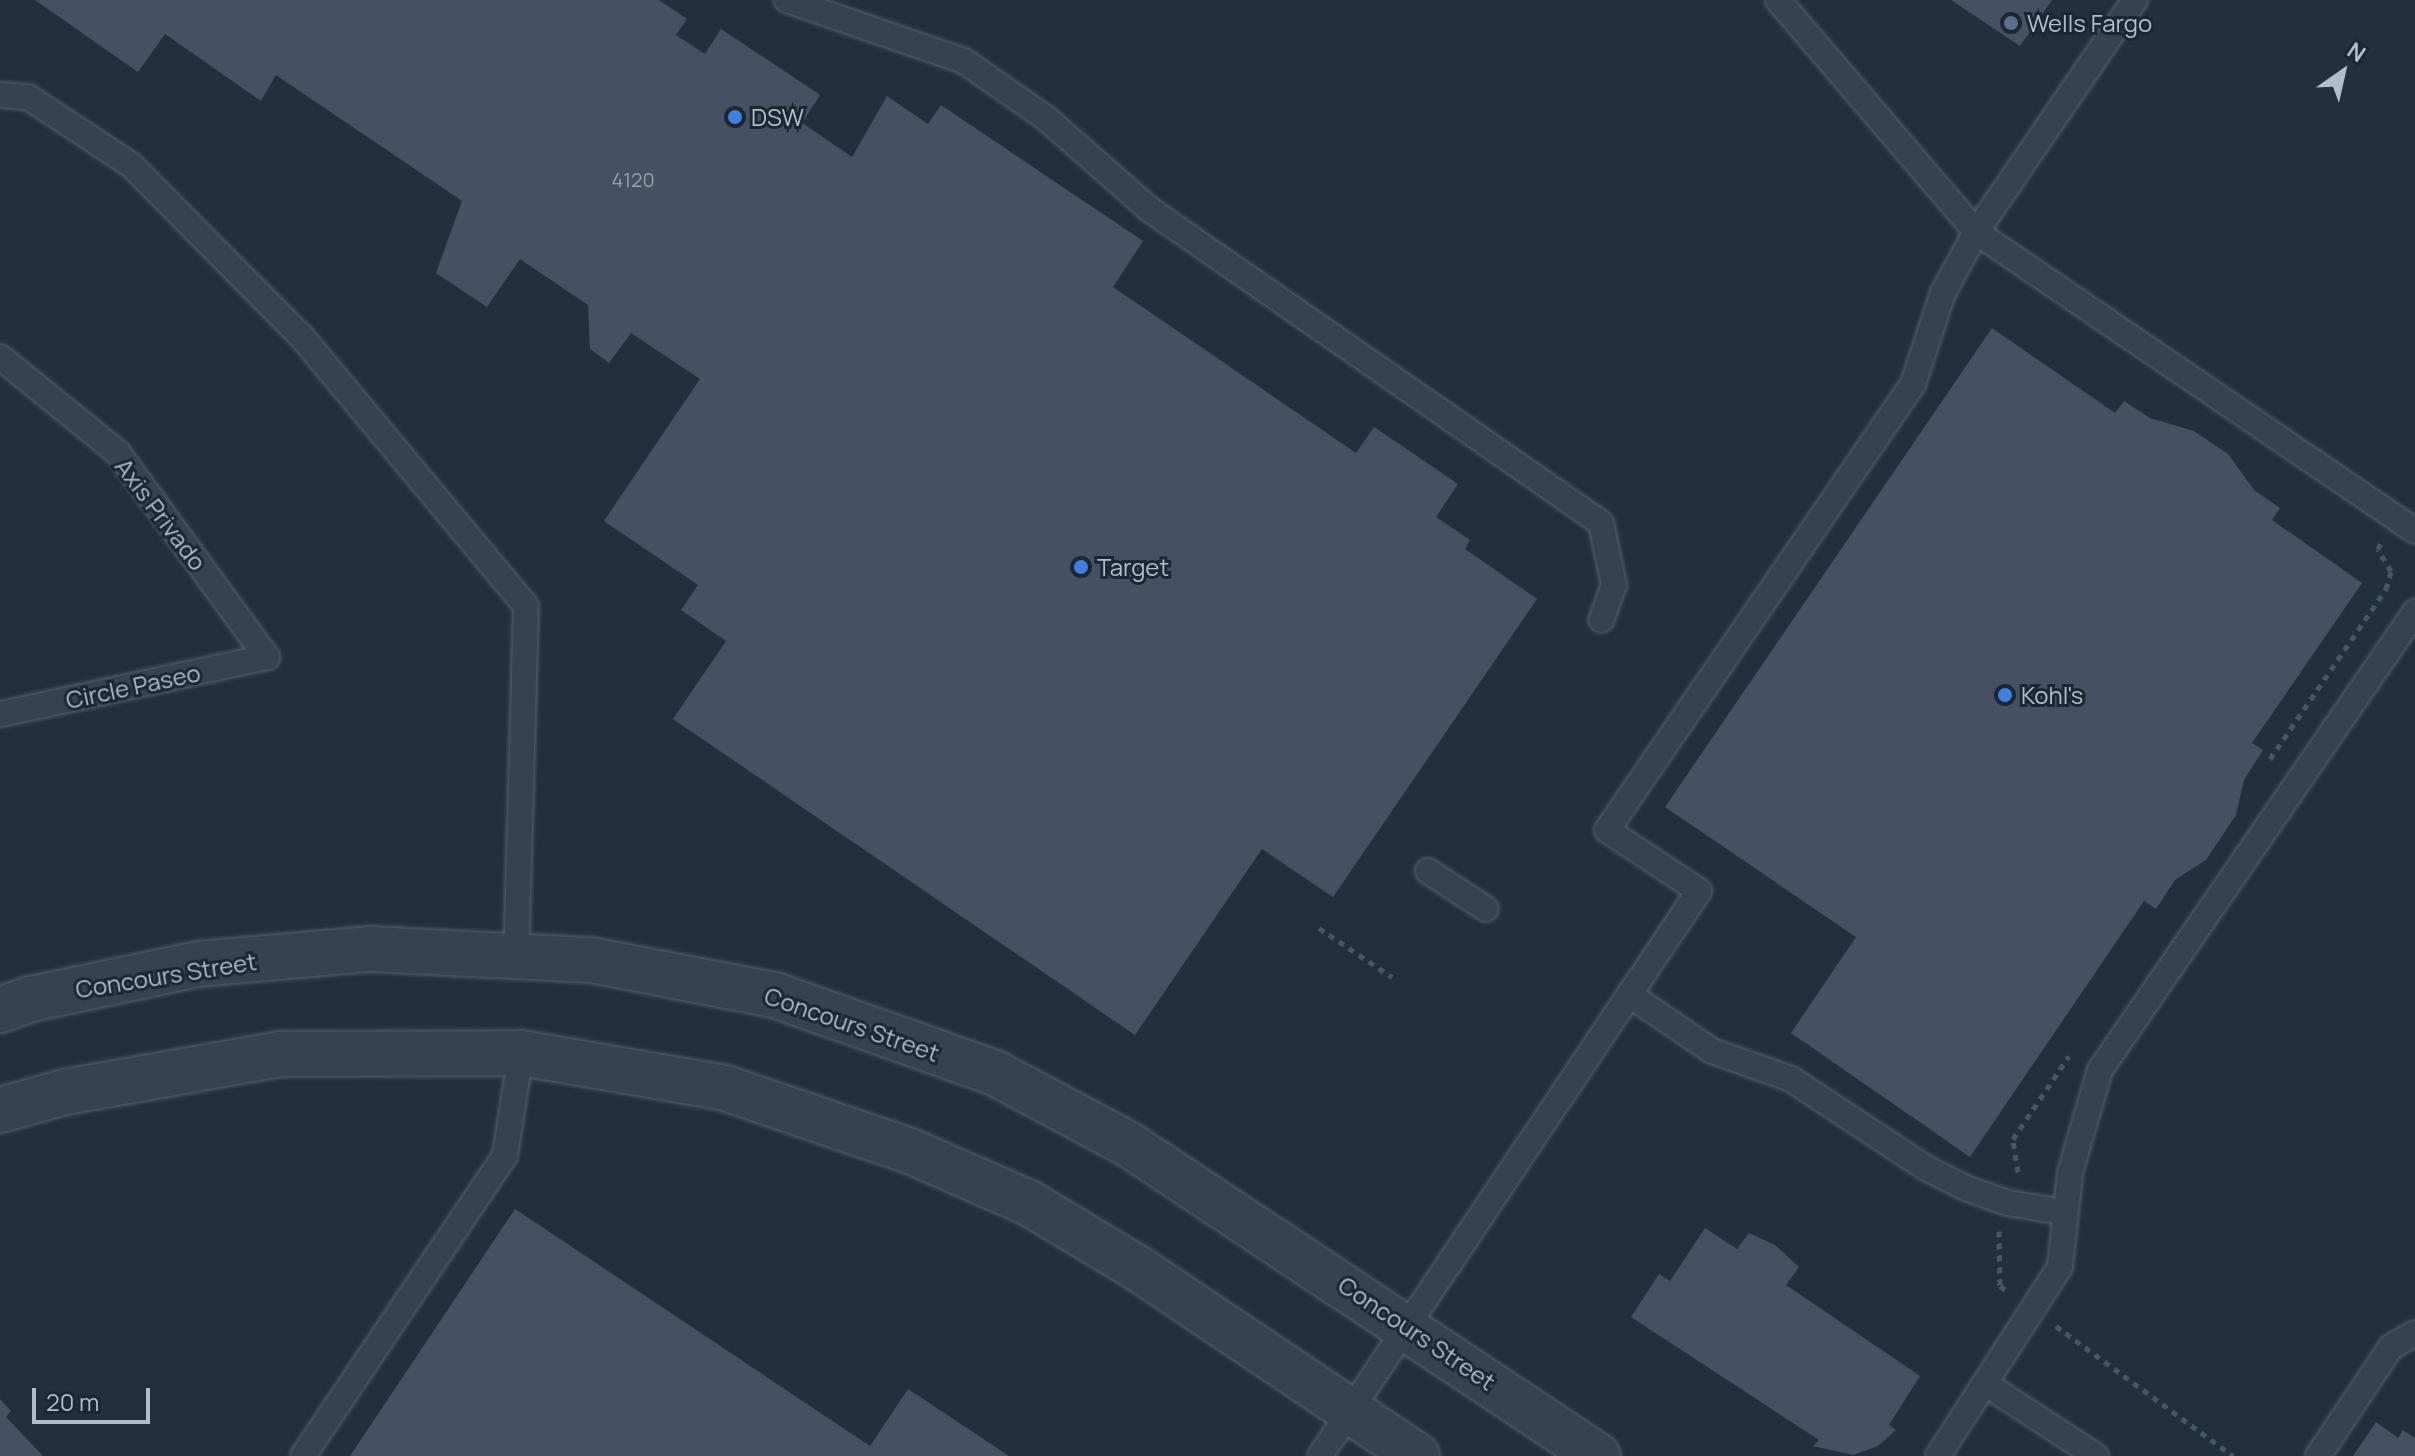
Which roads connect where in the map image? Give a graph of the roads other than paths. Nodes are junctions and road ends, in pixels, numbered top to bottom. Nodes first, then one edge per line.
1 (787, 0) edge
2 (1778, 0) edge
3 (2135, 0) edge
4 (0, 95) edge
5 (1976, 232) junction
6 (0, 357) edge
7 (2415, 531) edge
8 (2415, 612) edge
9 (1601, 620) dead end
10 (267, 657) joint
11 (0, 714) edge
12 (1428, 871) dead end
13 (1486, 909) dead end
14 (516, 956) junction
15 (1630, 995) junction
16 (0, 1010) edge
17 (521, 1053) junction
18 (0, 1110) edge
19 (2063, 1212) junction
20 (1410, 1326) junction
21 (2415, 1333) edge
22 (1987, 1385) junction
23 (1351, 1413) junction
24 (2060, 1446) edge
25 (303, 1456) edge
26 (1320, 1456) edge
27 (1417, 1456) edge
28 (1598, 1456) edge
29 (1938, 1456) edge
30 (2096, 1456) edge
31 (2318, 1456) edge

1 - 9 lane
2 - 5 lane
3 - 5 lane
4 - 14 lane
5 - 7 lane
5 - 15 lane
6 - 10 lane, Axis Privado
8 - 19 lane
10 - 11 lane, Circle Paseo
12 - 13 lane
14 - 16 street, Concours Street
14 - 20 street, Concours Street
15 - 19 lane
15 - 20 lane
17 - 18 street
17 - 23 street
17 - 25 lane
19 - 22 lane
20 - 23 lane
20 - 28 street, Concours Street
21 - 31 lane
22 - 24 lane
22 - 29 lane
23 - 26 lane
23 - 27 street
24 - 30 lane

